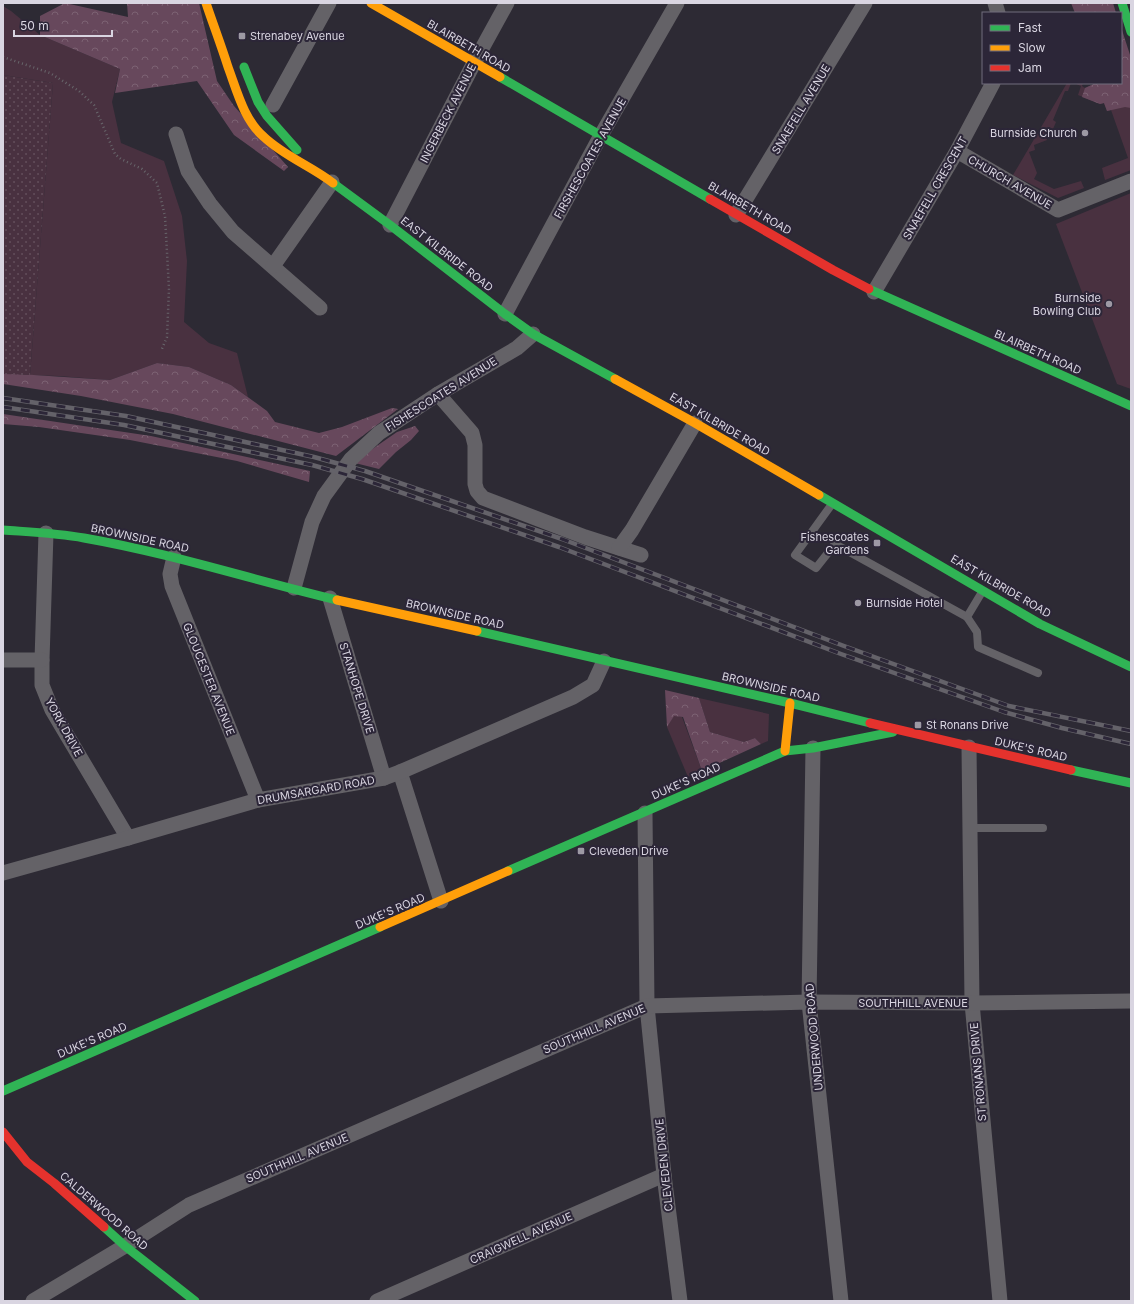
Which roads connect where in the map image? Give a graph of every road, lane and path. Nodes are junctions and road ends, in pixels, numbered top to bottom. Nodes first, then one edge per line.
1 (206, 3) edge
2 (329, 3) edge
3 (371, 3) edge
4 (507, 3) edge
5 (677, 3) edge
6 (865, 3) edge
7 (1122, 3) edge
8 (1131, 32) edge
9 (3, 57) edge
10 (240, 58) dead end
11 (474, 63) junction
12 (992, 84) edge
13 (272, 105) dead end
14 (176, 134) dead end
15 (600, 136) junction
16 (957, 151) junction
17 (317, 171) junction
18 (1131, 181) edge
19 (332, 182) junction
20 (736, 214) junction
21 (390, 224) junction
22 (273, 266) junction
23 (874, 292) junction
24 (320, 308) dead end
25 (505, 314) junction
26 (533, 334) junction
27 (161, 351) dead end
28 (438, 394) junction
29 (1131, 406) edge
30 (695, 423) junction
31 (833, 503) junction
32 (3, 530) edge
33 (46, 533) junction
34 (619, 548) junction
35 (641, 555) dead end
36 (174, 557) junction
37 (294, 588) junction
38 (983, 590) junction
39 (330, 598) junction
40 (967, 617) junction
41 (3, 660) edge
42 (42, 660) junction
43 (604, 661) junction
44 (1131, 667) edge
45 (1038, 673) dead end
46 (790, 703) junction
47 (900, 731) junction
48 (969, 747) junction
49 (813, 748) junction
50 (785, 751) junction
51 (400, 772) junction
52 (384, 778) junction
53 (1131, 784) edge
54 (258, 800) junction
55 (645, 813) junction
56 (970, 828) junction
57 (1043, 828) dead end
58 (128, 838) junction
59 (3, 873) edge
60 (441, 902) junction
61 (809, 1002) junction
62 (1131, 1002) edge
63 (972, 1003) junction
64 (647, 1006) junction
65 (3, 1091) edge
66 (3, 1132) edge
67 (664, 1175) junction
68 (125, 1246) junction
69 (33, 1301) edge
70 (195, 1301) edge
71 (377, 1301) edge
72 (680, 1301) edge
73 (841, 1301) edge
74 (1000, 1301) edge

1 - 17 main road, EAST KILBRIDE ROAD
2 - 13 street
3 - 11 main road, BLAIRBETH ROAD
4 - 11 street, INGERBECK AVENUE
5 - 15 street, FIRSHESCOATES AVENUE
6 - 20 street, SNAEFELL AVENUE
7 - 8 main road
9 - 27 path
10 - 17 main road, EAST KILBRIDE ROAD
11 - 15 main road, BLAIRBETH ROAD
11 - 21 street, INGERBECK AVENUE
12 - 16 street, SNAEFELL CRESCENT
14 - 22 street
15 - 20 main road, BLAIRBETH ROAD
15 - 25 street, FIRSHESCOATES AVENUE
16 - 18 street, CHURCH AVENUE
16 - 23 street, SNAEFELL CRESCENT
17 - 19 main road, EAST KILBRIDE ROAD
19 - 21 main road, EAST KILBRIDE ROAD
19 - 22 street
20 - 23 main road, BLAIRBETH ROAD
21 - 25 main road, EAST KILBRIDE ROAD
22 - 24 street
23 - 29 main road, BLAIRBETH ROAD
25 - 26 main road, EAST KILBRIDE ROAD
26 - 28 street, FISHESCOATES AVENUE
26 - 30 main road, EAST KILBRIDE ROAD
28 - 34 street
28 - 37 street, FISHESCOATES AVENUE
30 - 31 main road, EAST KILBRIDE ROAD
30 - 34 street
31 - 38 main road, EAST KILBRIDE ROAD
31 - 40 lane
32 - 33 main road, BROWNSIDE ROAD
33 - 36 main road, BROWNSIDE ROAD
33 - 42 street, YORK DRIVE
34 - 35 street
36 - 37 main road, BROWNSIDE ROAD
36 - 54 street, GLOUCESTER AVENUE
37 - 39 main road, BROWNSIDE ROAD
38 - 40 lane
38 - 44 main road, EAST KILBRIDE ROAD
39 - 43 main road, BROWNSIDE ROAD
39 - 52 street, STANHOPE DRIVE
40 - 45 lane
41 - 42 street
42 - 58 street, YORK DRIVE
43 - 46 main road, BROWNSIDE ROAD
43 - 51 street, DRUMSARGARD ROAD
46 - 47 main road, BROWNSIDE ROAD
46 - 50 main road
47 - 48 main road, DUKE'S ROAD
47 - 49 main road, DUKE'S ROAD
48 - 53 main road, DUKE'S ROAD
48 - 56 street, ST RONANS DRIVE
49 - 50 main road, DUKE'S ROAD
49 - 61 street, UNDERWOOD ROAD
50 - 55 main road, DUKE'S ROAD
51 - 52 street, DRUMSARGARD ROAD
51 - 60 street
52 - 54 street, DRUMSARGARD ROAD
54 - 58 street, DRUMSARGARD ROAD
55 - 60 main road, DUKE'S ROAD
55 - 64 street, CLEVEDEN DRIVE
56 - 57 lane
56 - 63 street, ST RONANS DRIVE
58 - 59 street, DRUMSARGARD ROAD
60 - 65 main road, DUKE'S ROAD
61 - 63 street, SOUTHHILL AVENUE
61 - 64 street, SOUTHHILL AVENUE
61 - 73 street, UNDERWOOD ROAD
62 - 63 street, SOUTHHILL AVENUE
63 - 74 street, ST RONANS DRIVE
64 - 67 street, CLEVEDEN DRIVE
64 - 68 street, SOUTHHILL AVENUE
66 - 68 main road, CALDERWOOD ROAD
67 - 71 street, CRAIGWELL AVENUE
67 - 72 street, CLEVEDEN DRIVE
68 - 69 street, SOUTHHILL AVENUE
68 - 70 main road, CALDERWOOD ROAD

